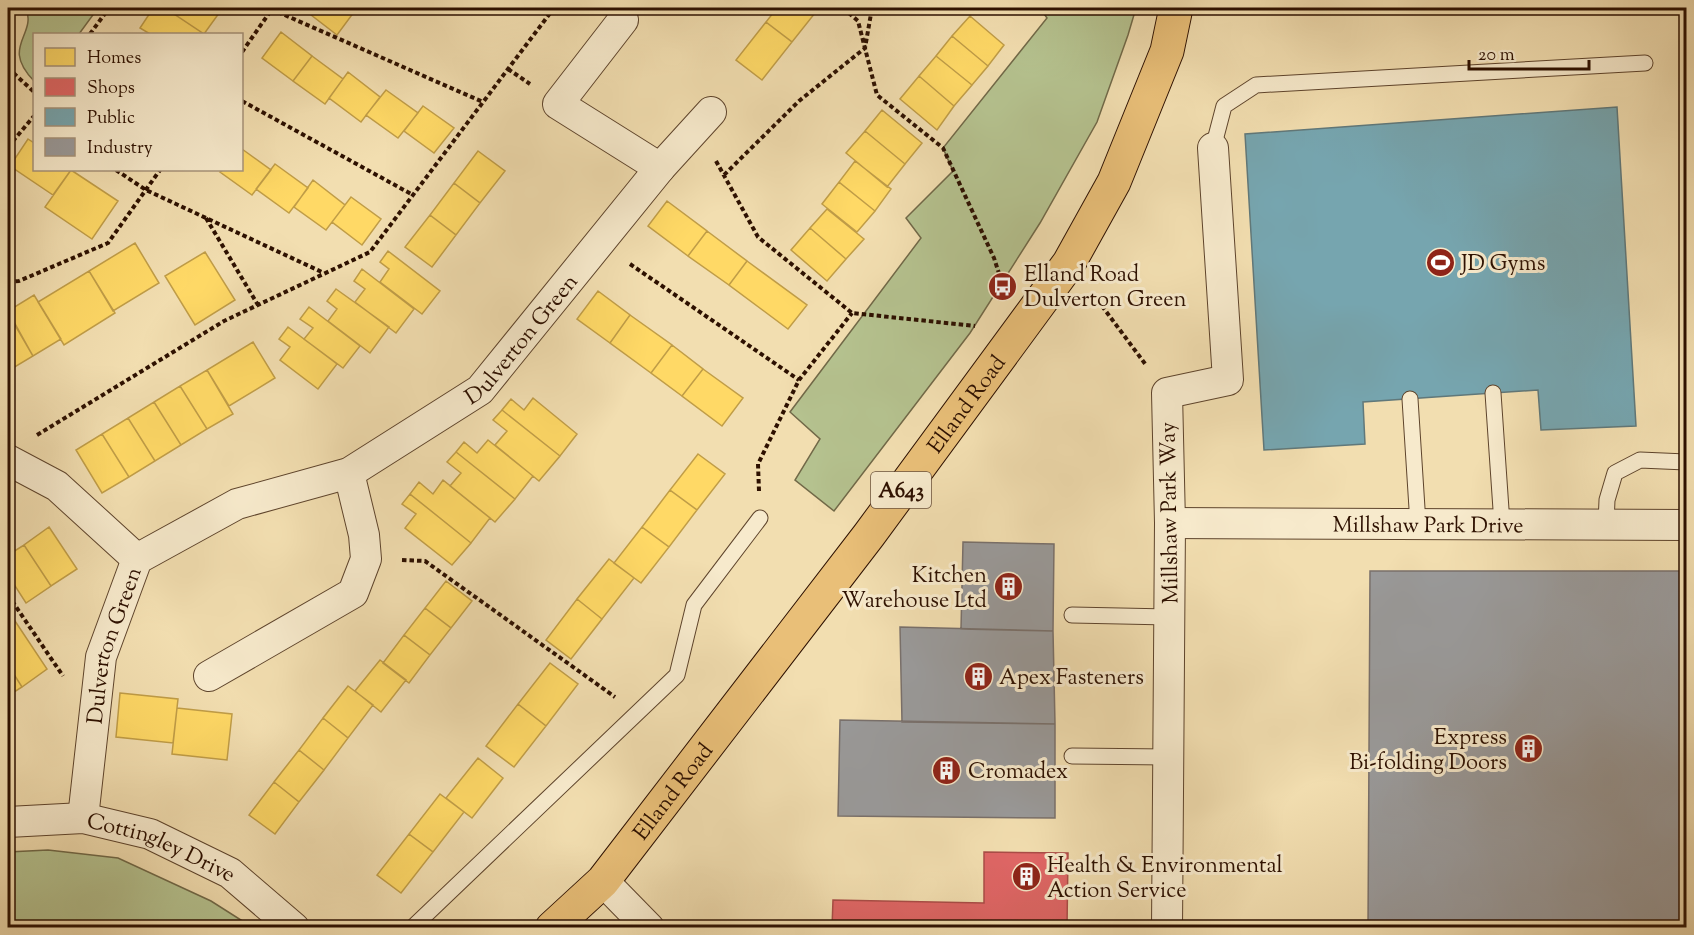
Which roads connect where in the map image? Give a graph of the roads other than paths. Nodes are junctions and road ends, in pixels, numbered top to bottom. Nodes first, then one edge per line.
1 (1176, 8) edge
2 (622, 20) dead end
3 (1645, 63) dead end
4 (704, 119) road end
5 (1213, 148) joint
6 (660, 168) junction
7 (1493, 393) dead end
8 (1410, 399) dead end
9 (17, 450) edge
10 (1686, 462) edge
11 (349, 473) junction
12 (760, 518) road end
13 (1170, 523) junction
14 (1418, 524) junction
15 (1502, 524) junction
16 (1606, 524) junction
17 (1686, 525) edge
18 (136, 559) junction
19 (1072, 615) dead end
20 (1169, 617) junction
21 (208, 676) dead end
22 (1072, 756) dead end
23 (1168, 757) junction
24 (83, 818) junction
25 (8, 822) edge
26 (603, 880) junction
27 (294, 927) edge
28 (412, 927) edge
29 (552, 927) edge
30 (649, 927) edge
31 (1167, 927) edge

1 - 26 main road, Elland Road / A643
2 - 6 street
3 - 5 lane
4 - 6 street, Dulverton Green
5 - 13 street, Millshaw Park Way
6 - 11 street, Dulverton Green
7 - 15 lane
8 - 14 lane
9 - 18 street
10 - 16 lane
11 - 18 street, Dulverton Green
11 - 21 street
12 - 28 lane
13 - 14 street, Millshaw Park Drive
13 - 20 street, Millshaw Park Way
14 - 15 street, Millshaw Park Drive
15 - 16 street, Millshaw Park Drive
16 - 17 street, Millshaw Park Drive
18 - 24 street, Dulverton Green
19 - 20 lane
20 - 23 street, Millshaw Park Way
22 - 23 lane
23 - 31 street, Millshaw Park Way
24 - 25 street, Cottingley Drive
24 - 27 street, Cottingley Drive
26 - 29 main road, Elland Road / A643
26 - 30 street

